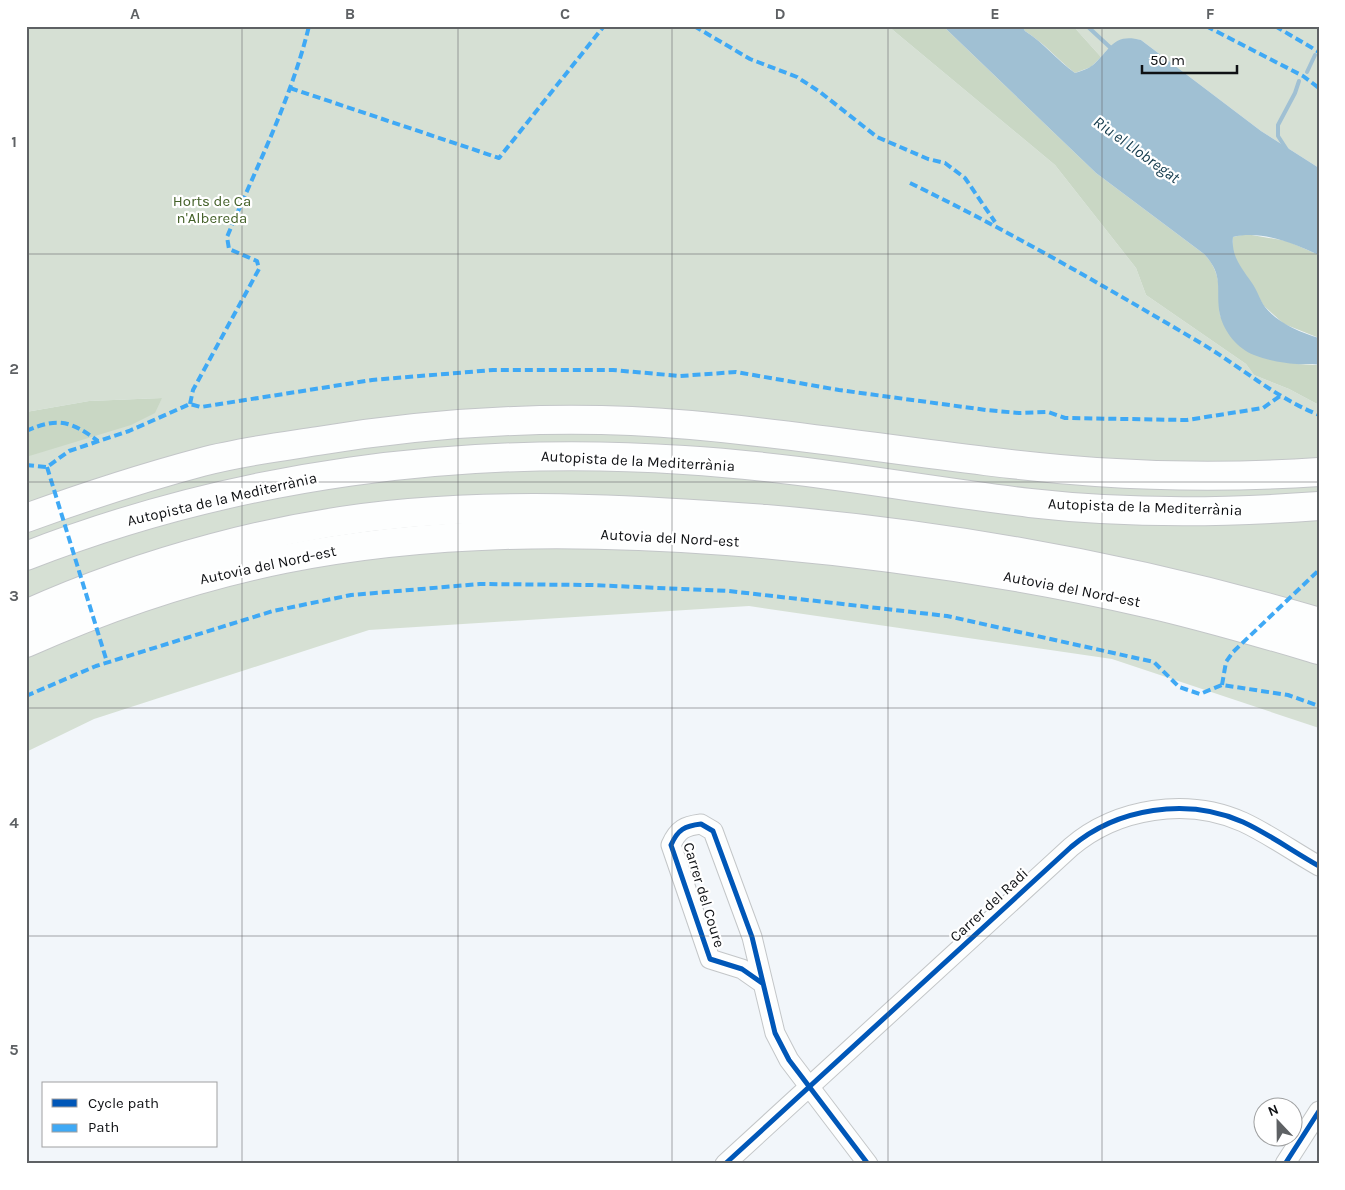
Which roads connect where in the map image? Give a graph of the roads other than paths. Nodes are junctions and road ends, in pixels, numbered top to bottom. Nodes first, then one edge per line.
1 (1319, 472) edge
2 (1317, 506) edge
3 (26, 518) edge
4 (26, 556) edge
5 (26, 614) edge
6 (1319, 622) edge
7 (26, 642) edge
8 (1319, 650) edge
9 (1319, 866) edge
10 (752, 937) junction
11 (729, 965) junction
12 (762, 983) junction
13 (809, 1087) junction
14 (1319, 1111) edge
15 (725, 1164) edge
16 (868, 1164) edge
17 (1284, 1164) edge

1 - 3 highway
2 - 4 highway, Autopista de la Mediterrània
5 - 6 highway, Autovia del Nord-est
7 - 8 highway, Autovia del Nord-est
9 - 13 street, Carrer del Radi
10 - 11 street, Carrer del Coure
10 - 11 street, Carrer del Coure
10 - 12 street, Carrer del Coure
11 - 12 street, Carrer del Coure
12 - 13 street, Carrer del Coure
13 - 15 street, Carrer del Radi
13 - 16 street, Carrer del Coure
14 - 17 street

